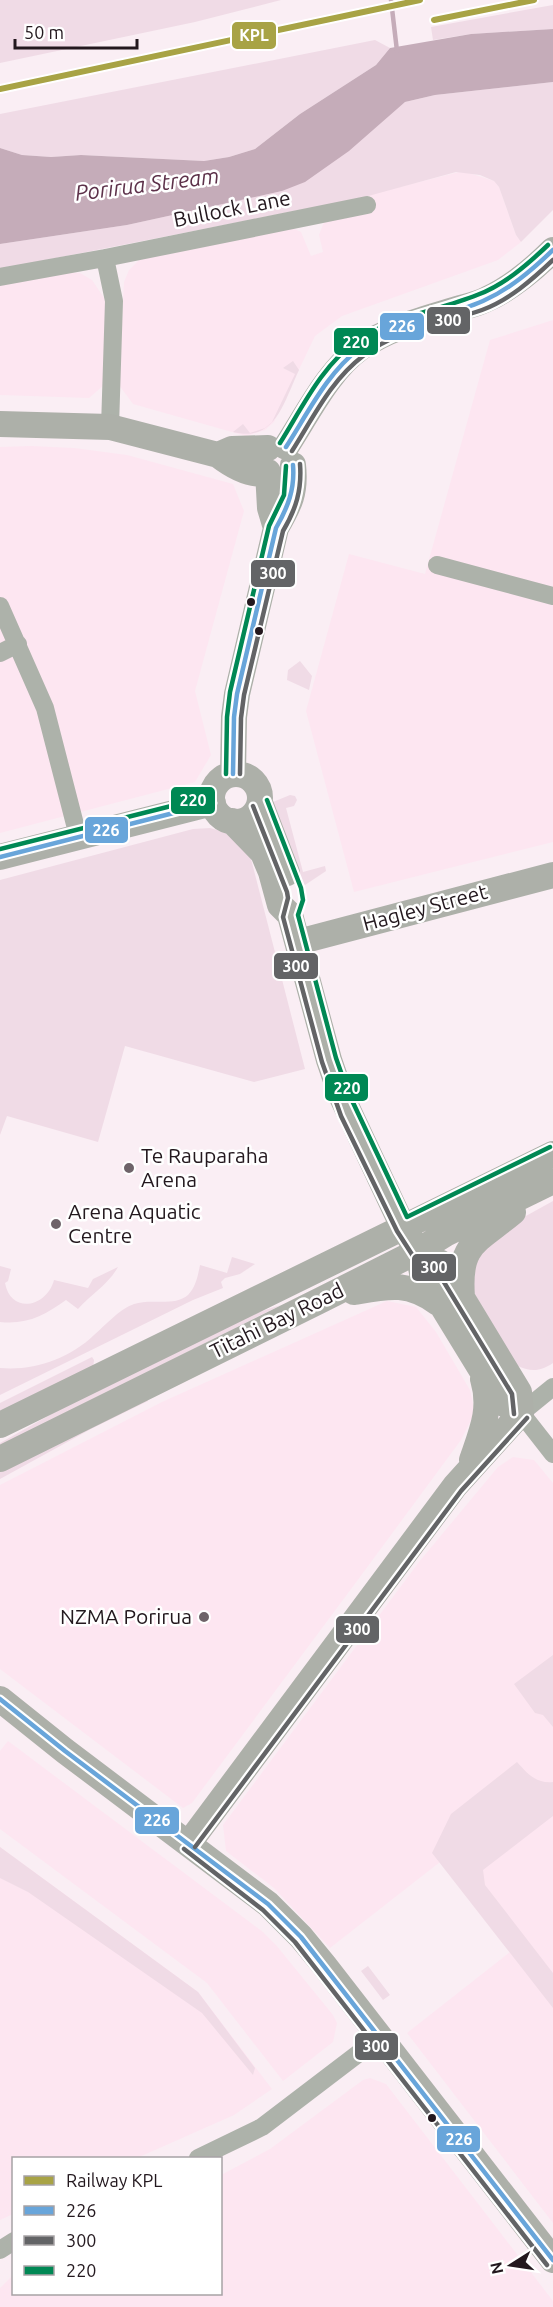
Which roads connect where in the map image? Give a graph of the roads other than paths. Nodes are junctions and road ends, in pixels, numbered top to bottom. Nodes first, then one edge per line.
1 (367, 204) dead end
2 (553, 250) edge
3 (105, 258) junction
4 (0, 277) edge
5 (0, 424) edge
6 (110, 427) junction
7 (277, 461) junction
8 (437, 565) dead end
9 (553, 596) edge
10 (0, 606) edge
11 (18, 645) junction
12 (0, 653) edge
13 (233, 774) junction
14 (213, 803) junction
15 (260, 803) junction
16 (232, 821) junction
17 (78, 836) junction
18 (0, 857) edge
19 (553, 875) edge
20 (290, 915) junction
21 (298, 942) junction
22 (553, 1154) edge
23 (552, 1181) edge
24 (403, 1227) junction
25 (418, 1251) junction
26 (323, 1299) junction
27 (452, 1302) junction
28 (480, 1369) junction
29 (553, 1387) edge
30 (521, 1413) junction
31 (0, 1425) edge
32 (553, 1454) edge
33 (0, 1459) edge
34 (469, 1468) junction
35 (0, 1699) edge
36 (189, 1844) junction
37 (380, 2037) junction
38 (200, 2157) edge
39 (553, 2260) edge

1 - 3 street, Bullock Lane
2 - 7 main road
3 - 4 street, Bullock Lane
3 - 6 street
5 - 6 main road
6 - 7 main road
7 - 13 main road
8 - 9 street
10 - 11 street
11 - 12 street
11 - 17 street
13 - 14 main road
13 - 15 main road
14 - 16 main road
14 - 17 main road
15 - 16 main road
15 - 20 main road
16 - 20 main road
17 - 18 main road
19 - 21 main road, Hagley Street
20 - 21 main road
21 - 24 main road
22 - 24 main road, Titahi Bay Road
23 - 25 main road, Titahi Bay Road
23 - 27 main road
24 - 25 main road
24 - 31 main road, Titahi Bay Road
25 - 26 main road, Titahi Bay Road
25 - 27 main road
26 - 27 main road
26 - 33 main road, Titahi Bay Road
27 - 28 main road
27 - 30 main road
28 - 30 main road
28 - 34 main road
29 - 30 street
30 - 32 street
30 - 34 main road
34 - 36 main road
35 - 36 main road
36 - 37 main road
37 - 38 street
37 - 39 main road

